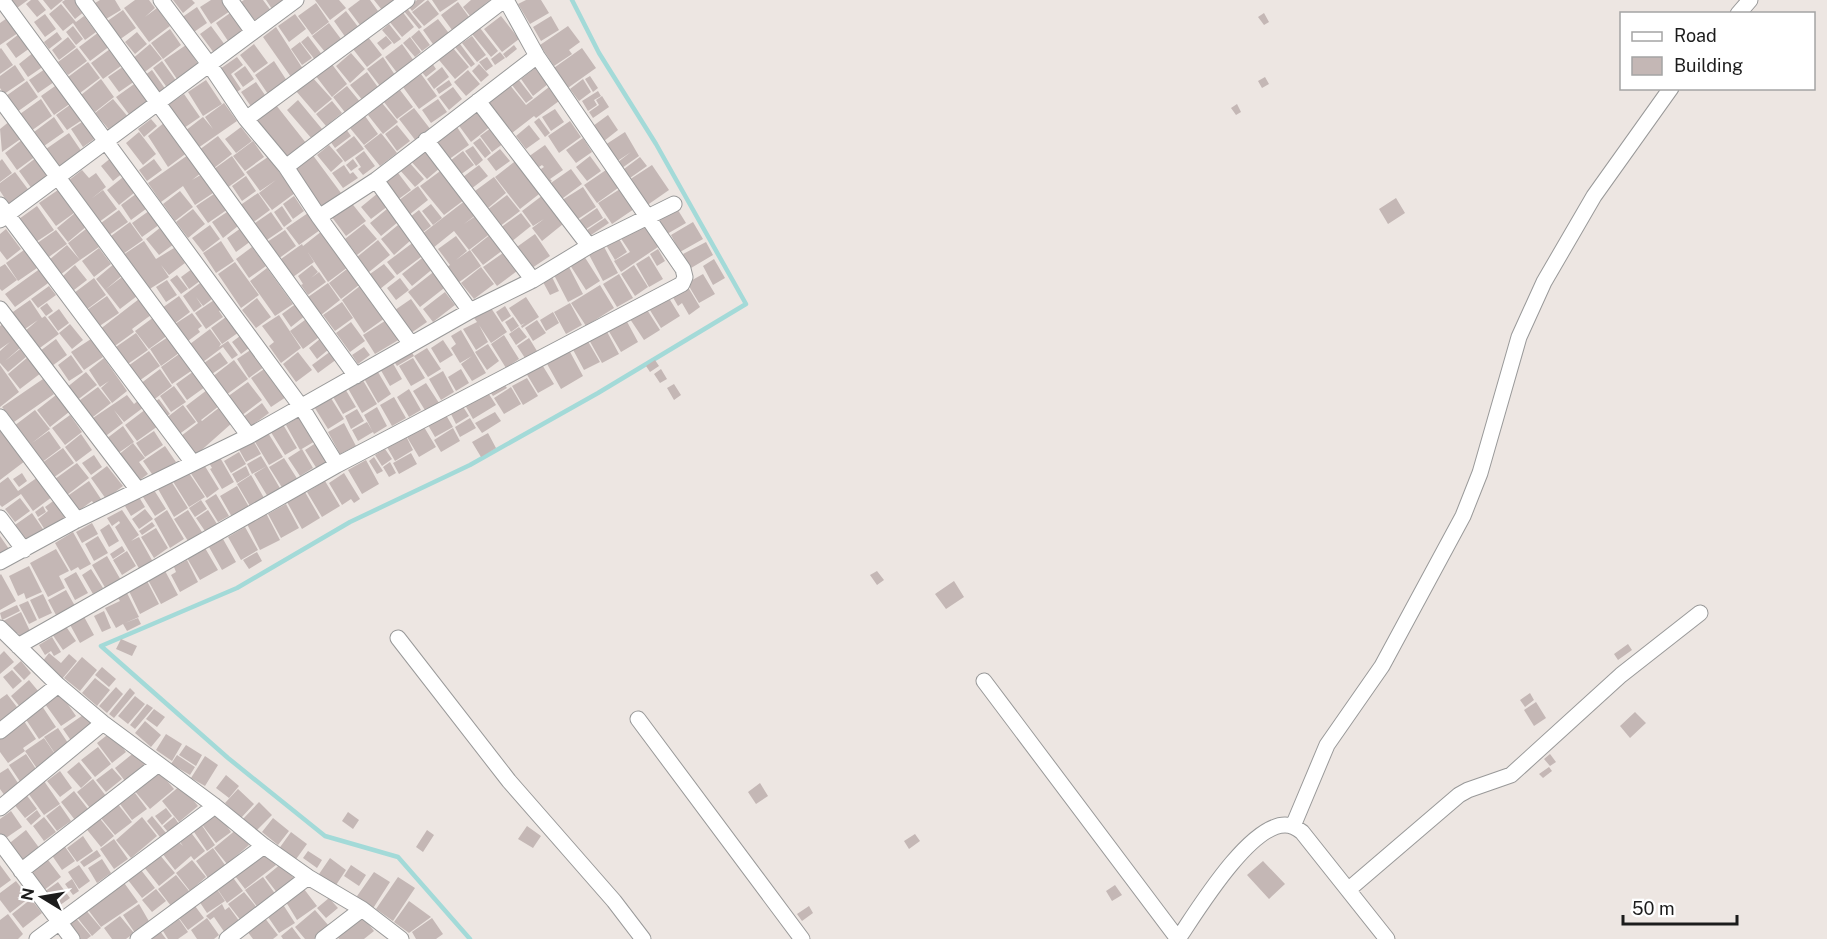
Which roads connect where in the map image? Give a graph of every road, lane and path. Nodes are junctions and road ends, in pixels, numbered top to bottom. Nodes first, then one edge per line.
1 (2, 0) edge
2 (83, 0) edge
3 (161, 0) edge
4 (230, 0) edge
5 (296, 0) edge
6 (407, 0) edge
7 (505, 0) edge
8 (1750, 0) edge
9 (1740, 12) edge
10 (253, 32) junction
11 (537, 56) junction
12 (209, 64) junction
13 (1670, 90) edge
14 (0, 99) edge
15 (478, 101) junction
16 (158, 102) junction
17 (246, 119) junction
18 (426, 140) junction
19 (106, 142) junction
20 (286, 167) junction
21 (57, 178) junction
22 (376, 180) junction
23 (674, 204) dead end
24 (2, 214) edge
25 (319, 217) junction
26 (647, 218) junction
27 (589, 246) junction
28 (533, 280) junction
29 (0, 309) edge
30 (470, 311) junction
31 (411, 344) junction
32 (356, 376) junction
33 (302, 408) junction
34 (0, 417) edge
35 (249, 436) junction
36 (193, 463) junction
37 (337, 465) junction
38 (138, 490) junction
39 (0, 518) edge
40 (77, 520) junction
41 (24, 550) junction
42 (0, 562) edge
43 (1700, 613) dead end
44 (0, 628) edge
45 (398, 638) dead end
46 (18, 646) junction
47 (984, 681) dead end
48 (58, 685) junction
49 (638, 719) dead end
50 (103, 723) junction
51 (0, 731) edge
52 (157, 765) junction
53 (215, 806) junction
54 (0, 808) edge
55 (1293, 826) junction
56 (0, 842) edge
57 (264, 846) junction
58 (21, 871) junction
59 (308, 877) junction
60 (1348, 890) junction
61 (362, 909) junction
62 (60, 923) junction
63 (37, 939) edge
64 (72, 939) edge
65 (138, 939) edge
66 (227, 939) edge
67 (323, 939) edge
68 (401, 939) edge
69 (643, 939) edge
70 (802, 939) edge
71 (1178, 939) edge
72 (1387, 939) edge

1 - 19 street
2 - 16 street
3 - 12 street
4 - 10 street
5 - 10 street
6 - 17 street
7 - 11 street
7 - 20 street
8 - 9 street
10 - 12 street
11 - 15 street
11 - 26 street
12 - 16 street
12 - 17 street
13 - 55 street
14 - 21 street
15 - 18 street
15 - 27 street
16 - 19 street
16 - 32 street
17 - 20 street
18 - 22 street
18 - 28 street
19 - 21 street
19 - 33 street
20 - 25 street
21 - 24 street
21 - 35 street
22 - 25 street
22 - 30 street
23 - 26 street
24 - 36 street
25 - 31 street
26 - 27 street
26 - 37 street
27 - 28 street
28 - 30 street
29 - 38 street
30 - 31 street
31 - 32 street
32 - 33 street
33 - 35 street
33 - 37 street
34 - 40 street
35 - 36 street
36 - 38 street
37 - 46 street
38 - 40 street
39 - 41 street
40 - 41 street
41 - 42 street
43 - 60 street
44 - 46 street
45 - 69 street
46 - 48 street
47 - 71 street
48 - 50 street
48 - 51 street
49 - 70 street
50 - 52 street
50 - 54 street
52 - 53 street
52 - 58 street
53 - 57 street
53 - 62 street
55 - 60 street
55 - 71 street
56 - 58 street
57 - 59 street
57 - 65 street
58 - 62 street
59 - 61 street
59 - 66 street
60 - 72 street
61 - 67 street
61 - 68 street
62 - 63 street
62 - 64 street

